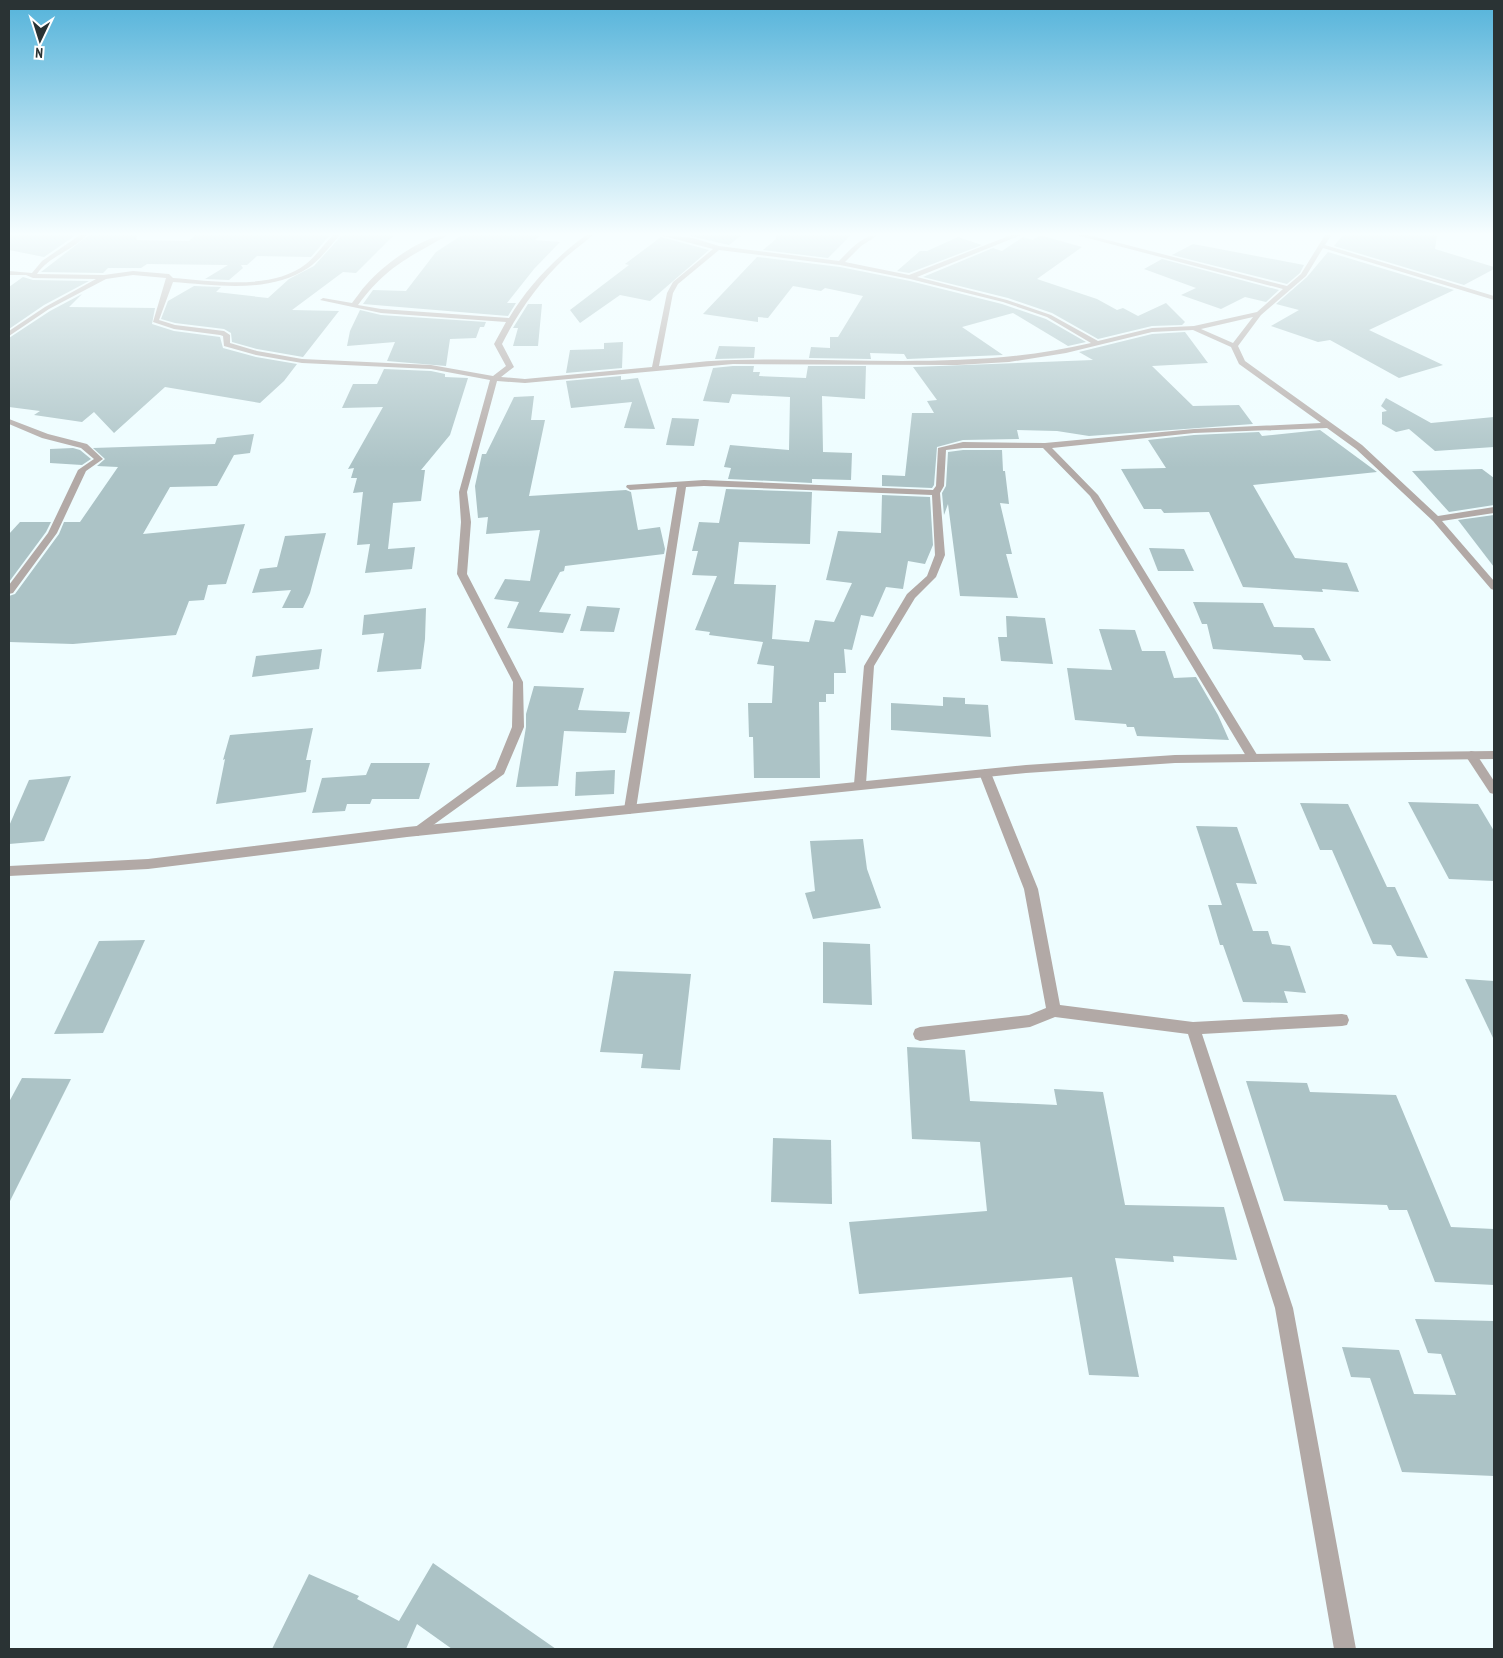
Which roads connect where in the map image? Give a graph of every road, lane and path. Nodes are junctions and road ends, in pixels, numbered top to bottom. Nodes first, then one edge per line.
1 (41, 312) edge
2 (158, 312) edge
3 (401, 312) edge
4 (515, 312) edge
5 (666, 312) edge
6 (1038, 312) edge
7 (1258, 314) joint
8 (509, 320) junction
9 (1194, 328) junction
10 (9, 334) edge
11 (1096, 342) junction
12 (1234, 346) junction
13 (655, 370) junction
14 (494, 379) junction
15 (9, 421) edge
16 (1329, 425) junction
17 (1045, 446) junction
18 (682, 485) junction
19 (630, 487) dead end
20 (936, 493) junction
21 (1494, 510) edge
22 (1436, 519) junction
23 (1494, 587) edge
24 (9, 591) edge
25 (1471, 755) junction
26 (1494, 755) edge
27 (1253, 758) junction
28 (985, 773) junction
29 (860, 784) junction
30 (1494, 790) edge
31 (630, 809) junction
32 (418, 831) junction
33 (9, 871) edge
34 (1054, 1011) junction
35 (1342, 1020) dead end
36 (1193, 1028) junction
37 (920, 1034) dead end
38 (1344, 1649) edge

1 - 10 street
2 - 14 street
3 - 8 street
4 - 8 street
5 - 13 street
6 - 11 street
7 - 9 street
7 - 12 street
8 - 14 street
9 - 11 street
9 - 12 street
11 - 13 street
12 - 16 street
13 - 14 street
14 - 32 street
15 - 24 street
16 - 17 street
16 - 22 street
17 - 20 street
17 - 27 street
18 - 19 street
18 - 20 street
18 - 31 street
20 - 29 street
21 - 22 street
22 - 23 street
25 - 26 street
25 - 27 street
25 - 30 street
27 - 28 street
28 - 29 street
28 - 34 street
29 - 31 street
31 - 32 street
32 - 33 street
34 - 36 street
34 - 37 street
35 - 36 street
36 - 38 street

